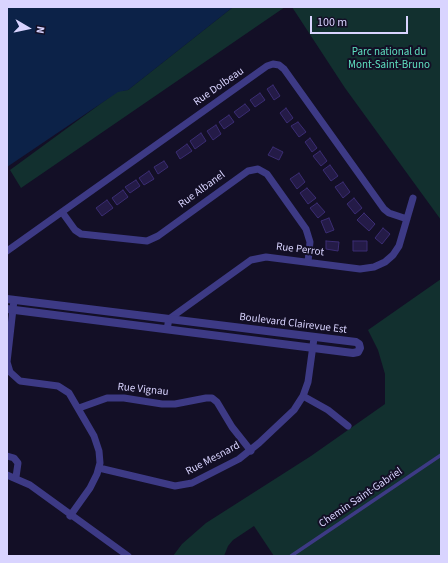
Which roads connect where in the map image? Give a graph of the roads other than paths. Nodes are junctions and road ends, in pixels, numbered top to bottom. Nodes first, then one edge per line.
1 (413, 198) dead end
2 (62, 212) junction
3 (407, 219) junction
4 (7, 251) edge
5 (308, 262) junction
6 (11, 299) edge
7 (10, 310) edge
8 (168, 319) junction
9 (167, 329) junction
10 (314, 338) junction
11 (313, 348) junction
12 (7, 366) edge
13 (303, 396) junction
14 (79, 408) junction
15 (348, 426) dead end
16 (251, 451) junction
17 (7, 456) edge
18 (441, 456) edge
19 (99, 468) junction
20 (7, 474) edge
21 (16, 477) junction
22 (70, 516) junction
23 (128, 556) edge
24 (291, 556) edge

1 - 3 street, Rue Perrot
2 - 3 street, Rue Dolbeau
2 - 4 street, Rue Dolbeau
2 - 5 street, Rue Albanel
3 - 5 street, Rue Perrot
5 - 8 street, Rue Perrot
6 - 7 street
6 - 8 street, Boulevard Clairevue Est
7 - 9 street, Boulevard Clairevue Est
7 - 12 street
8 - 9 street
8 - 10 street, Boulevard Clairevue Est
9 - 11 street, Boulevard Clairevue Est
10 - 11 street, Rue Mesnard
10 - 11 street, Boulevard Clairevue Est
11 - 13 street, Rue Mesnard
12 - 14 street
13 - 15 street
13 - 16 street, Rue Mesnard
14 - 16 street, Rue Vignau
14 - 19 street
16 - 19 street, Rue Mesnard
17 - 21 street
18 - 24 lane, Chemin Saint-Gabriel
19 - 22 street
20 - 21 street
21 - 22 street
22 - 23 street

